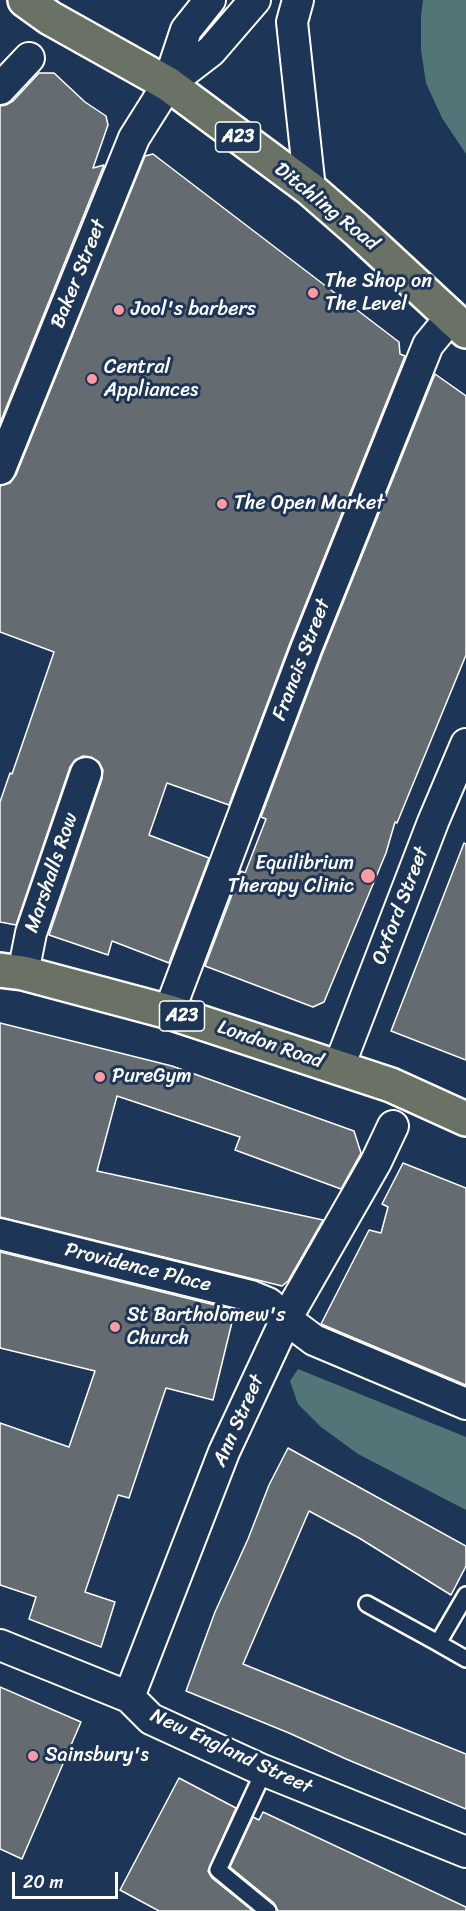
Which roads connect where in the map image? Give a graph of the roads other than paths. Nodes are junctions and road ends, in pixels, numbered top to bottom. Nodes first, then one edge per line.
1 (25, 0) edge
2 (210, 0) edge
3 (255, 0) edge
4 (298, 0) edge
5 (29, 58) dead end
6 (168, 84) junction
7 (0, 89) edge
8 (310, 189) junction
9 (458, 324) edge
10 (0, 469) edge
11 (466, 744) edge
12 (86, 773) dead end
13 (458, 788) edge
14 (11, 971) edge
15 (169, 1012) junction
16 (338, 1069) junction
17 (466, 1119) edge
18 (393, 1126) dead end
19 (0, 1234) edge
20 (286, 1319) junction
21 (466, 1404) edge
22 (466, 1595) edge
23 (367, 1604) dead end
24 (438, 1643) junction
25 (0, 1645) edge
26 (466, 1659) edge
27 (129, 1697) junction
28 (260, 1769) junction
29 (466, 1852) edge
30 (268, 1911) edge

1 - 6 highway, Ditchling Road / A23
2 - 6 street
3 - 6 street
4 - 8 street
5 - 7 street
6 - 8 highway, Ditchling Road / A23
6 - 10 street, Baker Street
8 - 9 highway, Ditchling Road / A23
9 - 15 street, Francis Street
11 - 13 street, Oxford Street
12 - 14 street, Marshalls Row
13 - 16 street, Oxford Street
14 - 15 highway, London Road / A23
15 - 16 highway, London Road / A23
16 - 17 highway, London Road / A23
18 - 20 street, Ann Street
19 - 20 street, Providence Place
20 - 21 street, Providence Place
20 - 27 street, Ann Street
22 - 24 lane
23 - 24 lane
24 - 26 lane
25 - 27 street, New England Street
27 - 28 street, New England Street
28 - 29 street, New England Street
28 - 30 lane

